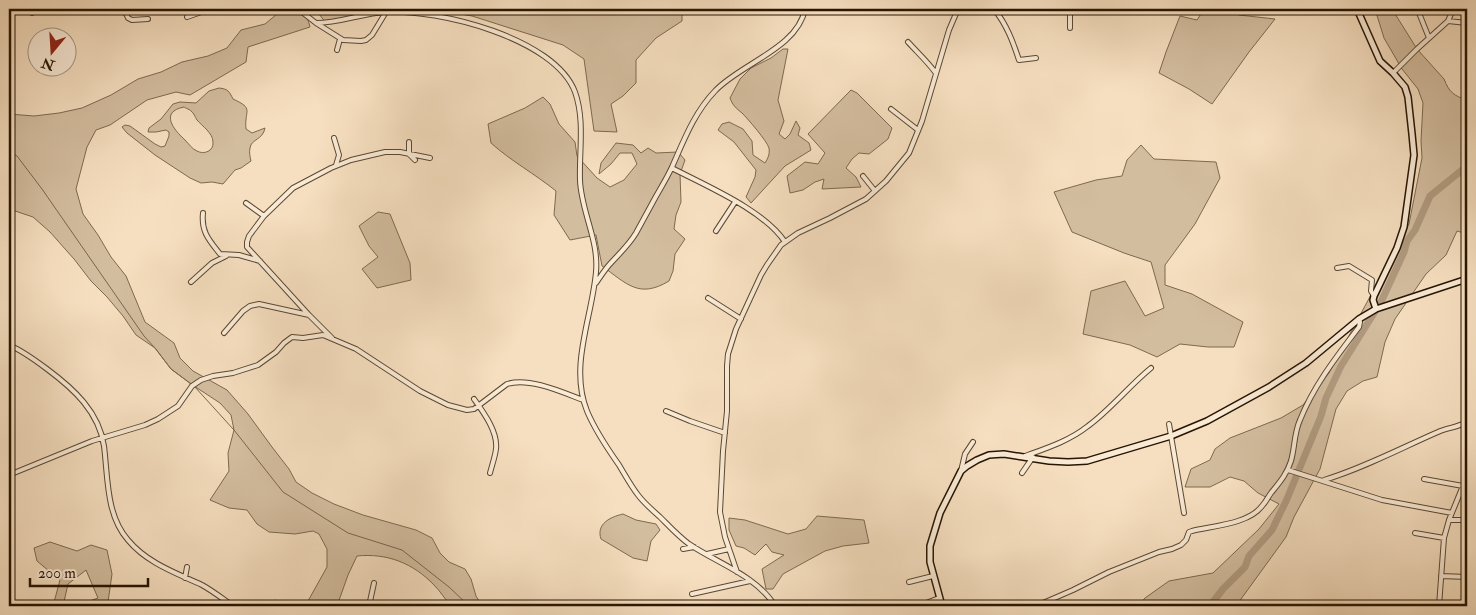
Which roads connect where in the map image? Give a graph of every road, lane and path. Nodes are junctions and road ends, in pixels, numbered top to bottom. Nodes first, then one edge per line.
1 (36, 9) edge
2 (124, 9) edge
3 (210, 9) edge
4 (298, 9) edge
5 (805, 9) edge
6 (958, 9) edge
7 (994, 9) edge
8 (1042, 9) edge
9 (1048, 9) edge
10 (1070, 9) edge
11 (1357, 9) edge
12 (1451, 9) edge
13 (386, 12) junction
14 (32, 13) dead end
15 (1419, 13) dead end
16 (187, 18) dead end
17 (148, 19) dead end
18 (1448, 21) junction
19 (1467, 23) edge
20 (316, 24) junction
21 (1070, 28) dead end
22 (1428, 38) junction
23 (340, 39) junction
24 (908, 42) dead end
25 (337, 50) dead end
26 (1036, 58) dead end
27 (936, 72) junction
28 (1393, 73) junction
29 (891, 109) dead end
30 (918, 130) junction
31 (334, 138) dead end
32 (409, 142) dead end
33 (409, 154) junction
34 (430, 158) dead end
35 (415, 160) dead end
36 (336, 165) junction
37 (672, 168) junction
38 (863, 176) dead end
39 (875, 191) junction
40 (246, 202) dead end
41 (735, 202) junction
42 (203, 213) dead end
43 (264, 216) junction
44 (716, 231) dead end
45 (785, 242) junction
46 (228, 255) junction
47 (262, 262) junction
48 (1337, 268) dead end
49 (1467, 279) edge
50 (191, 282) dead end
51 (594, 285) junction
52 (1374, 296) junction
53 (708, 298) dead end
54 (1376, 309) junction
55 (309, 315) junction
56 (742, 319) junction
57 (1359, 319) junction
58 (224, 333) dead end
59 (334, 339) junction
60 (9, 345) edge
61 (1151, 368) dead end
62 (474, 400) dead end
63 (583, 400) junction
64 (480, 406) junction
65 (666, 410) dead end
66 (1467, 421) edge
67 (1169, 424) dead end
68 (725, 434) junction
69 (1171, 436) junction
70 (102, 438) junction
71 (973, 442) dead end
72 (1025, 456) junction
73 (1032, 457) junction
74 (1288, 470) junction
75 (961, 471) junction
76 (1022, 472) dead end
77 (490, 473) dead end
78 (9, 475) edge
79 (1467, 476) edge
80 (1424, 479) dead end
81 (1323, 481) junction
82 (1463, 486) junction
83 (1184, 513) dead end
84 (1452, 513) junction
85 (1449, 520) junction
86 (1467, 520) edge
87 (1415, 533) dead end
88 (1444, 538) junction
89 (694, 547) junction
90 (683, 549) dead end
91 (729, 549) junction
92 (707, 554) junction
93 (187, 567) dead end
94 (737, 572) junction
95 (933, 576) junction
96 (1441, 576) junction
97 (1467, 577) edge
98 (185, 578) junction
99 (751, 581) junction
100 (909, 582) dead end
101 (374, 584) dead end
102 (692, 594) dead end
103 (939, 598) junction
104 (233, 606) edge
105 (369, 606) edge
106 (775, 606) edge
107 (911, 606) edge
108 (942, 606) edge
109 (1036, 606) edge
110 (1439, 606) edge

1 - 14 street
2 - 17 street
3 - 16 street
4 - 20 street
5 - 37 street
6 - 27 street
7 - 26 street
8 - 9 street
10 - 21 street
11 - 28 main road
12 - 18 street
13 - 20 street
13 - 23 street
13 - 51 street
15 - 22 street
18 - 19 street
18 - 22 street
20 - 23 street
22 - 28 street
23 - 25 street
24 - 27 street
27 - 30 street
28 - 52 main road
29 - 30 street
30 - 39 street
31 - 36 street
32 - 33 street
33 - 34 street
33 - 35 street
33 - 36 street
36 - 43 street
37 - 41 street
37 - 51 street
38 - 39 street
39 - 45 street
40 - 43 street
41 - 44 street
41 - 45 street
42 - 46 street
43 - 47 street
45 - 56 street
46 - 47 street
46 - 50 street
47 - 55 street
48 - 52 street
49 - 54 main road
51 - 63 street
52 - 54 main road
53 - 56 street
54 - 57 main road
55 - 58 street
55 - 59 street
56 - 68 street
57 - 69 main road
57 - 74 street
59 - 64 street
59 - 70 street
60 - 70 street
61 - 72 street
62 - 64 street
63 - 64 street
63 - 89 street
64 - 77 street
65 - 68 street
66 - 81 street
67 - 69 street
68 - 91 street
69 - 73 main road
69 - 83 street
70 - 78 street
70 - 98 street
71 - 75 street
72 - 73 main road
72 - 75 main road
73 - 76 street
74 - 81 street
74 - 109 street
75 - 95 main road
79 - 82 street
80 - 82 street
81 - 84 street
82 - 84 street
84 - 85 street
85 - 86 street
85 - 88 street
87 - 88 street
88 - 96 street
89 - 90 street
89 - 92 street
91 - 92 street
91 - 94 street
92 - 94 street
93 - 98 street
94 - 99 street
95 - 100 street
95 - 103 main road
96 - 97 street
96 - 110 street
98 - 104 street
99 - 102 street
99 - 106 street
101 - 105 street
103 - 107 street
103 - 108 main road

